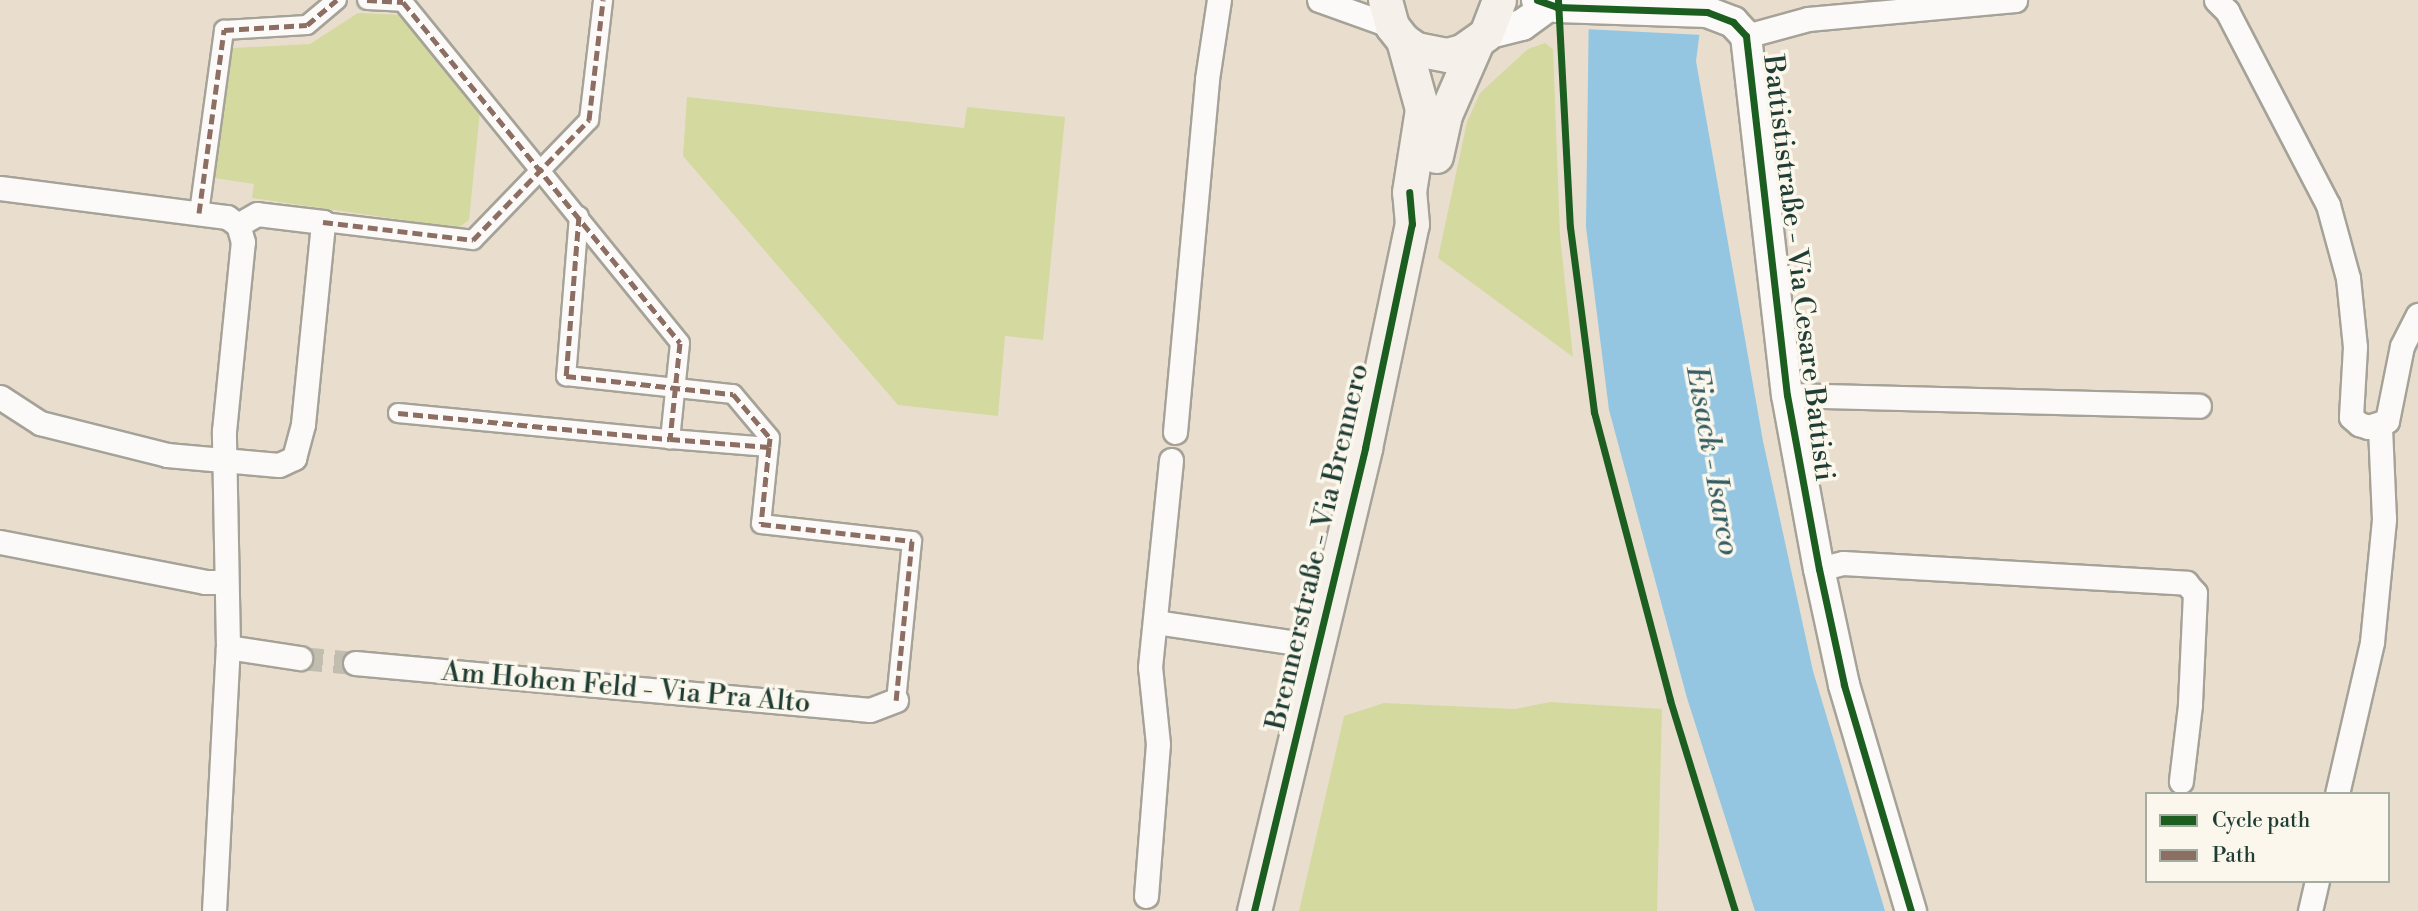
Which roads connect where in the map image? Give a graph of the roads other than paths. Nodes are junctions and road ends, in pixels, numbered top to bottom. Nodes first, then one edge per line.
1 (337, 0) edge
2 (367, 0) edge
3 (603, 0) edge
4 (1219, 0) edge
5 (1319, 0) edge
6 (1499, 0) edge
7 (2015, 0) edge
8 (2216, 0) edge
9 (1552, 5) edge
10 (1864, 7) edge
11 (1393, 22) edge
12 (1746, 36) junction
13 (1481, 39) junction
14 (538, 171) junction
15 (0, 188) edge
16 (199, 213) junction
17 (579, 216) junction
18 (323, 222) junction
19 (1412, 224) junction
20 (239, 225) junction
21 (2418, 315) edge
22 (675, 388) junction
23 (1787, 395) junction
24 (0, 397) edge
25 (2199, 406) dead end
26 (398, 413) dead end
27 (2379, 426) junction
28 (1175, 432) dead end
29 (670, 439) junction
30 (769, 447) junction
31 (224, 459) junction
32 (1171, 460) dead end
33 (0, 542) edge
34 (1819, 569) junction
35 (226, 582) junction
36 (1156, 622) junction
37 (1316, 646) junction
38 (228, 647) junction
39 (300, 658) tunnel mouth
40 (355, 663) tunnel mouth
41 (896, 700) joint
42 (2181, 781) dead end
43 (2337, 792) edge
44 (2317, 883) edge
45 (1146, 896) dead end
46 (215, 911) edge
47 (1254, 911) edge
48 (1911, 911) edge
49 (2310, 911) edge

1 - 16 street
2 - 14 street
3 - 14 street
4 - 28 street
5 - 11 street
6 - 13 main road, Brennerstraße - Via Brennero
7 - 10 street
8 - 27 street
9 - 12 street
9 - 13 street
10 - 12 street
11 - 13 main road
11 - 19 main road, Brennerstraße - Via Brennero
12 - 23 street, Battististraße - Via Cesare Battisti
13 - 19 main road, Brennerstraße - Via Brennero
14 - 17 street
14 - 18 street
15 - 16 street
16 - 20 street
17 - 22 street
17 - 22 street
18 - 20 street
18 - 31 street
19 - 37 main road, Brennerstraße - Via Brennero
20 - 31 street
21 - 27 street
22 - 29 street
22 - 30 street
23 - 25 street, Battististraße - Via Cesare Battisti
23 - 34 street, Battististraße - Via Cesare Battisti
24 - 31 street
26 - 29 street
27 - 43 street
29 - 30 street
30 - 41 street
31 - 35 street
32 - 36 street
33 - 35 street
34 - 42 street
34 - 48 street, Battististraße - Via Cesare Battisti
35 - 38 street
36 - 37 street, Brennerstraße - Via Brennero
36 - 45 street
37 - 47 main road, Brennerstraße - Via Brennero
38 - 39 street
38 - 46 street
40 - 41 street, Am Hohen Feld - Via Pra Alto
44 - 49 street

